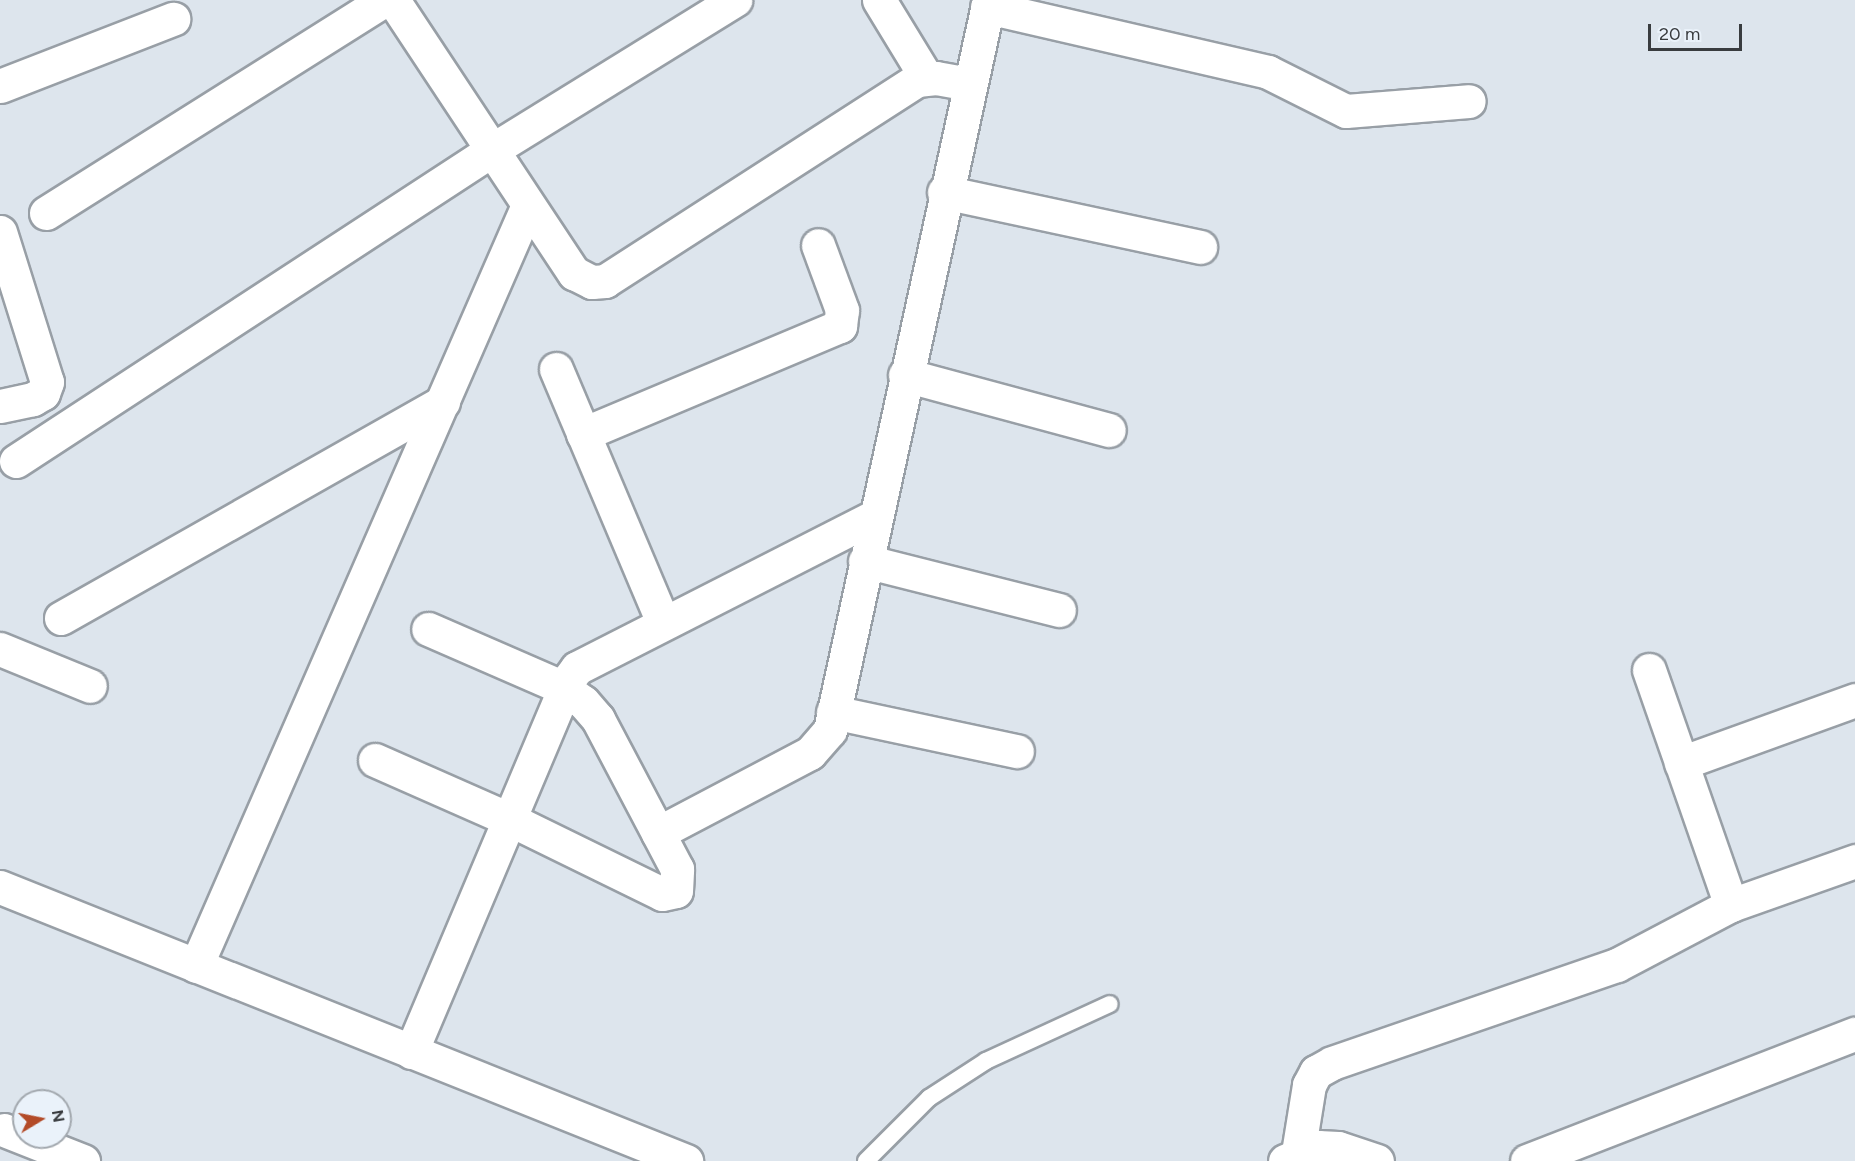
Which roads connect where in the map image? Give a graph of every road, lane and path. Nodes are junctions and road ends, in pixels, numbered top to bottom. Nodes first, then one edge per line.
1 (384, 0) edge
2 (393, 0) edge
3 (735, 0) edge
4 (879, 0) edge
5 (988, 3) edge
6 (173, 19) dead end
7 (926, 77) junction
8 (969, 84) junction
9 (0, 86) edge
10 (1469, 101) dead end
11 (492, 150) junction
12 (944, 192) junction
13 (528, 205) junction
14 (46, 213) dead end
15 (0, 232) edge
16 (818, 245) dead end
17 (1200, 247) dead end
18 (556, 369) dead end
19 (905, 375) junction
20 (443, 402) junction
21 (0, 406) edge
22 (1109, 430) dead end
23 (583, 434) junction
24 (16, 461) dead end
25 (875, 516) junction
26 (865, 561) junction
27 (1059, 610) dead end
28 (61, 618) dead end
29 (663, 622) junction
30 (428, 629) dead end
31 (0, 649) edge
32 (1649, 670) dead end
33 (90, 686) dead end
34 (564, 688) junction
35 (1855, 700) edge
36 (833, 712) junction
37 (1017, 751) dead end
38 (375, 760) dead end
39 (1681, 763) junction
40 (509, 819) junction
41 (658, 833) junction
42 (1855, 861) edge
43 (0, 886) edge
44 (1731, 905) junction
45 (196, 966) junction
46 (1110, 1004) dead end
47 (1855, 1035) edge
48 (411, 1052) junction
49 (5, 1135) edge
50 (1292, 1157) edge
51 (82, 1161) edge
52 (686, 1161) edge
53 (866, 1161) edge
54 (1377, 1161) edge
55 (1527, 1161) edge

1 - 14 street
2 - 11 street
3 - 11 street
4 - 7 street
5 - 8 street
5 - 10 street
6 - 9 street
7 - 8 street
7 - 13 street
8 - 12 street
11 - 13 street
11 - 24 street
12 - 17 street
12 - 19 street
13 - 20 street
15 - 21 street
16 - 23 street
18 - 23 street
19 - 22 street
19 - 25 street
20 - 28 street
20 - 45 street
23 - 29 street
25 - 26 street
25 - 29 street
26 - 27 street
26 - 36 street
29 - 34 street
30 - 34 street
31 - 33 street
32 - 39 street
34 - 40 street
34 - 41 street
35 - 39 street
36 - 37 street
36 - 41 street
38 - 40 street
39 - 44 street
40 - 41 street
40 - 48 street
42 - 44 street
43 - 45 street
44 - 50 street
45 - 48 street
46 - 53 lane
47 - 55 street
48 - 52 street
49 - 51 street
50 - 54 street

